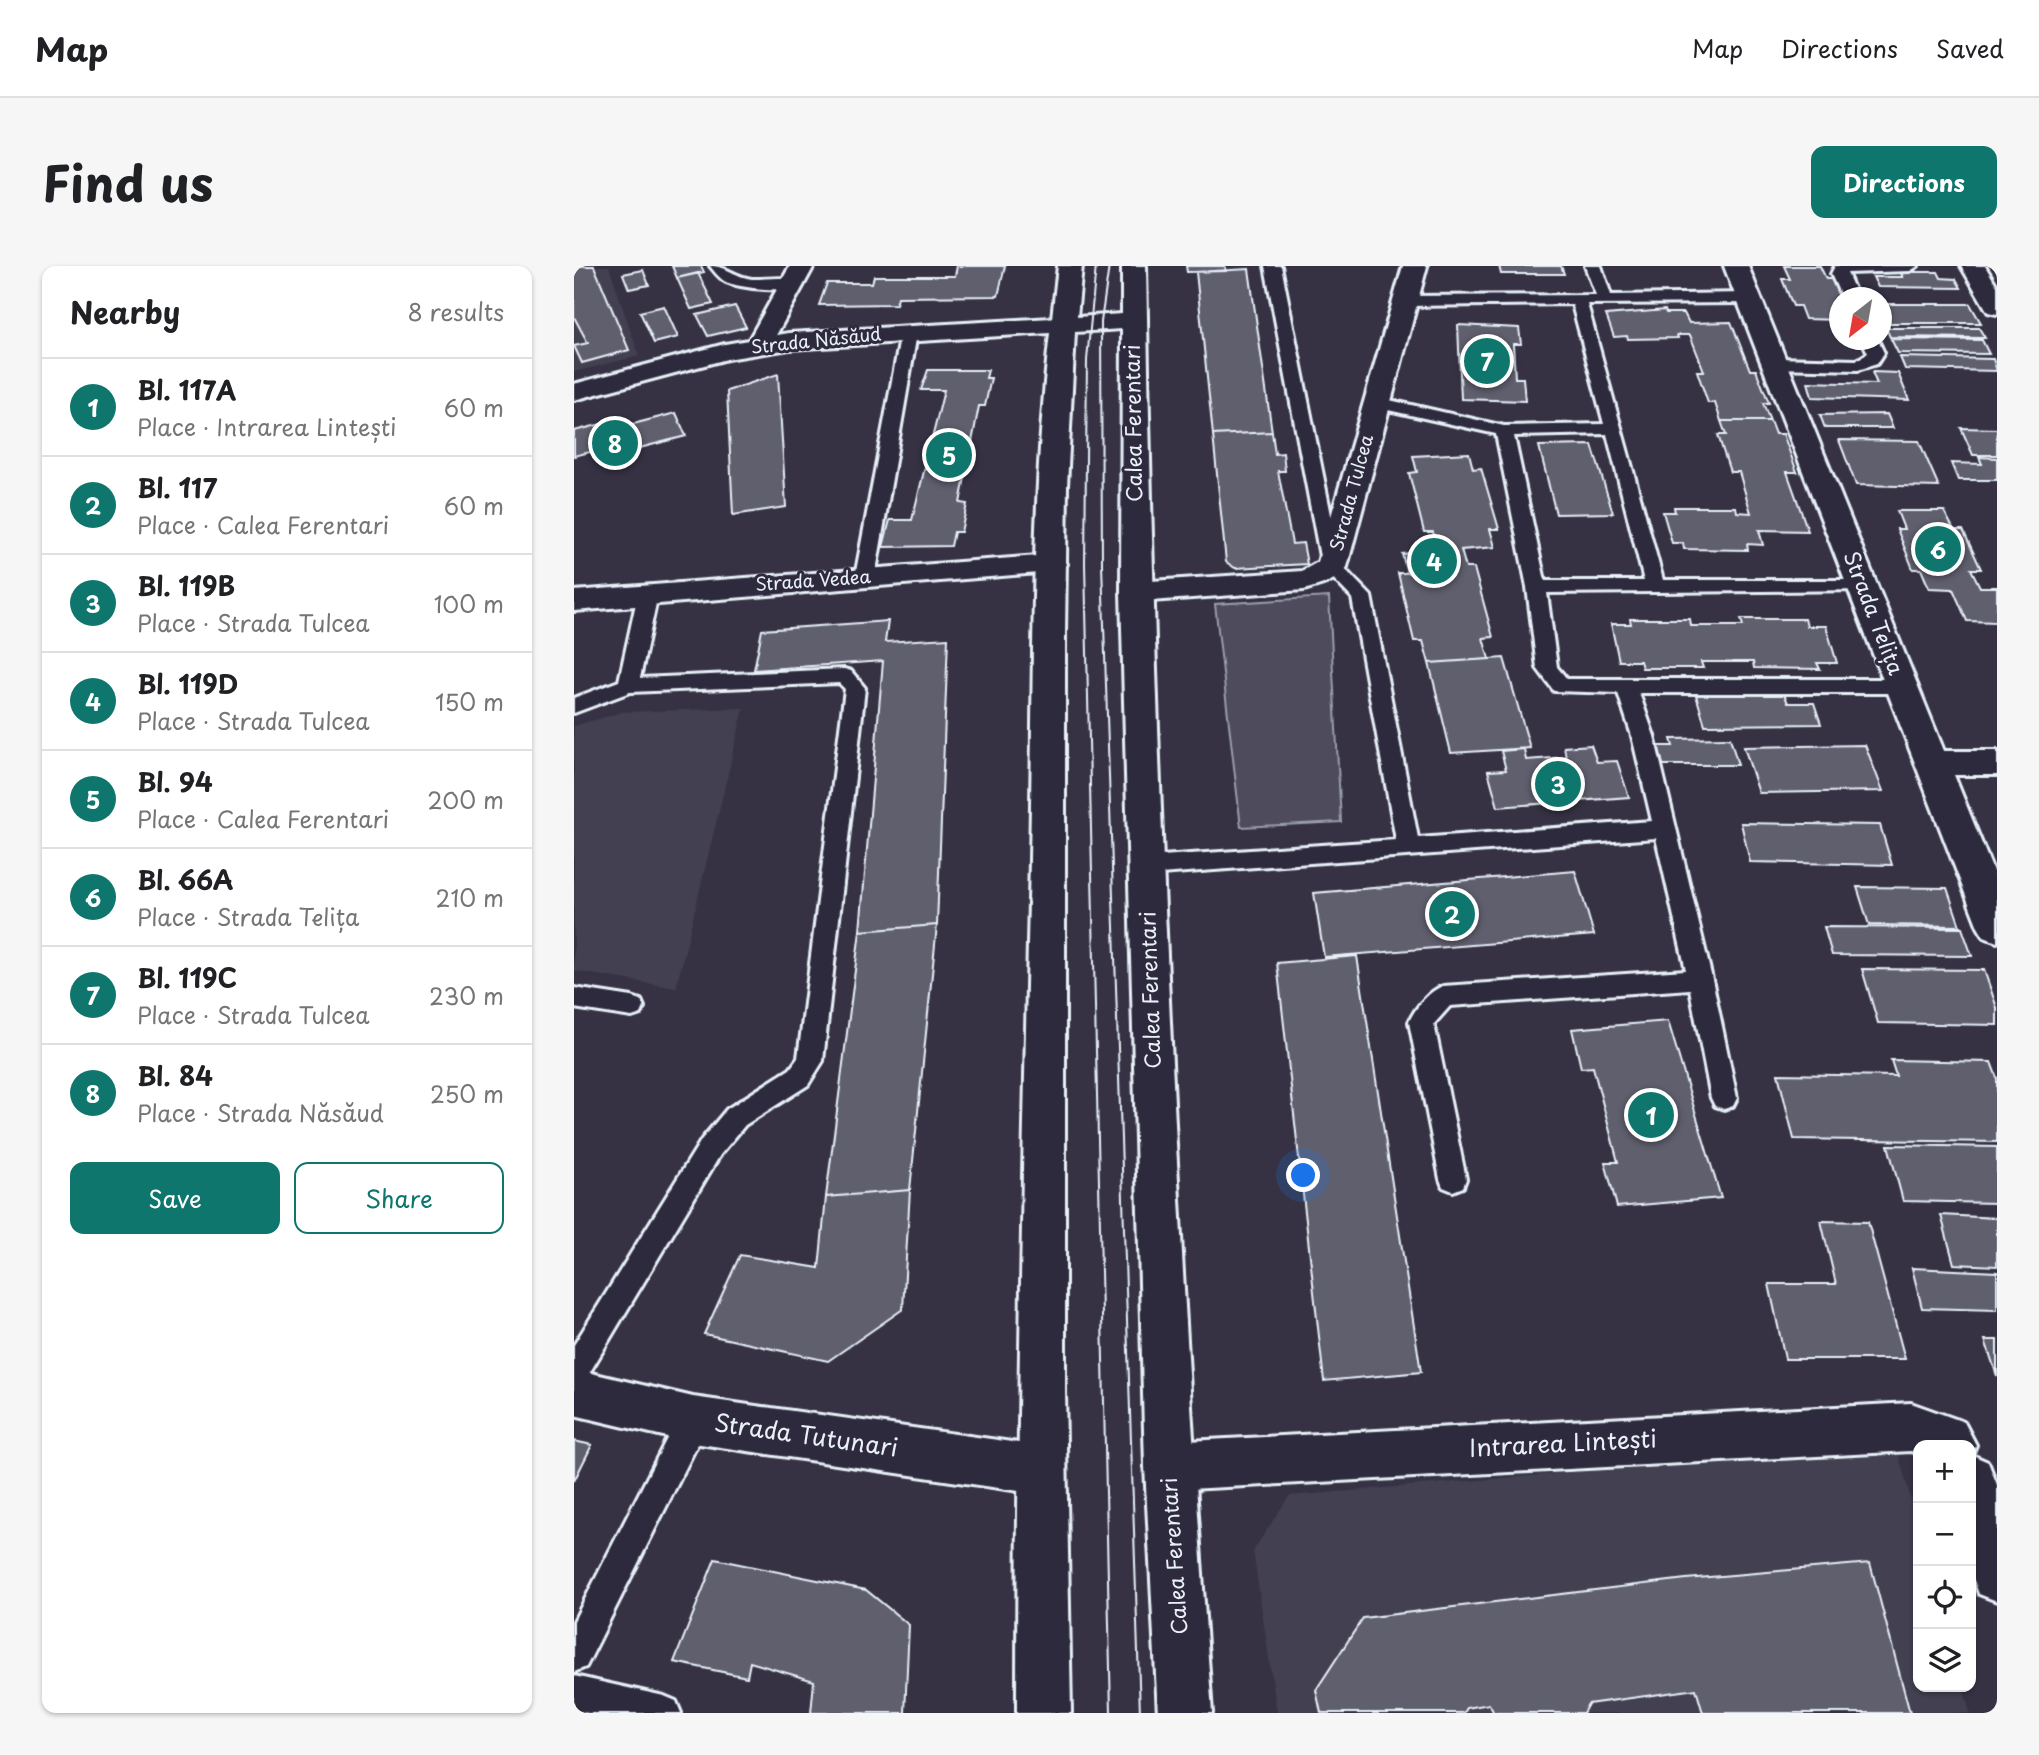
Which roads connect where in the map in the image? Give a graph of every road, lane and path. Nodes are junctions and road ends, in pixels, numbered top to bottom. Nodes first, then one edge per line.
1 (718, 266) edge
2 (1070, 266) edge
3 (1134, 266) edge
4 (1273, 266) edge
5 (1415, 266) edge
6 (1593, 266) edge
7 (1736, 266) edge
8 (1910, 266) edge
9 (1973, 266) edge
10 (797, 275) edge
11 (1845, 287) edge
12 (1749, 298) junction
13 (1578, 299) junction
14 (1605, 299) junction
15 (1405, 301) junction
16 (1997, 307) edge
17 (1132, 321) junction
18 (1063, 323) junction
19 (909, 333) junction
20 (759, 345) junction
21 (1875, 350) edge
22 (1774, 363) junction
23 (574, 392) edge
24 (1376, 402) junction
25 (1614, 429) junction
26 (1504, 431) junction
27 (1052, 564) junction
28 (1332, 567) junction
29 (865, 577) junction
30 (1655, 584) junction
31 (1862, 586) junction
32 (1537, 587) junction
33 (1136, 592) junction
34 (648, 594) junction
35 (574, 601) edge
36 (628, 685) junction
37 (1626, 686) junction
38 (1902, 686) junction
39 (574, 706) edge
40 (1933, 763) junction
41 (1997, 763) edge
42 (1663, 829) junction
43 (1408, 846) junction
44 (1146, 866) junction
45 (1997, 927) edge
46 (1700, 979) junction
47 (574, 998) edge
48 (632, 1007) dead end
49 (1724, 1098) dead end
50 (1453, 1179) dead end
51 (574, 1372) edge
52 (574, 1392) edge
53 (693, 1420) junction
54 (1948, 1440) edge
55 (1169, 1466) junction
56 (1040, 1470) junction
57 (1976, 1498) edge
58 (1997, 1576) edge
59 (574, 1655) edge
60 (574, 1692) edge
61 (664, 1713) edge
62 (1044, 1713) edge
63 (1185, 1713) edge

1 - 10 lane
2 - 18 street
3 - 17 street, Calea Ferentari
4 - 28 lane
5 - 15 street, Strada Tulcea
6 - 14 lane
7 - 12 street, Strada Telița
8 - 11 lane
9 - 16 street
10 - 20 street
12 - 14 lane
12 - 22 street, Strada Telița
13 - 14 lane
13 - 15 lane
13 - 25 lane
15 - 24 street, Strada Tulcea
17 - 18 street, Strada Năsăud
17 - 33 street, Calea Ferentari
18 - 19 street, Strada Năsăud
18 - 27 street
19 - 20 street, Strada Năsăud
19 - 29 lane
20 - 23 street, Strada Năsăud
21 - 22 lane
22 - 31 street, Strada Telița
24 - 26 lane
24 - 28 street, Strada Tulcea
25 - 26 lane
25 - 30 lane
26 - 32 lane
27 - 29 street, Strada Vedea
27 - 56 street
28 - 33 street, Strada Tulcea
28 - 43 lane
29 - 34 street, Strada Vedea
30 - 31 lane
30 - 32 lane
31 - 38 street, Strada Telița
32 - 37 lane
33 - 44 street, Calea Ferentari
34 - 35 street, Strada Vedea
34 - 36 lane
36 - 39 lane
36 - 51 lane
37 - 38 lane
37 - 42 lane
38 - 40 street, Strada Telița
40 - 41 street
40 - 45 street, Strada Telița
42 - 43 lane
42 - 46 lane
43 - 44 lane
44 - 55 street, Calea Ferentari
46 - 49 lane
46 - 50 lane
47 - 48 lane
52 - 53 street, Strada Tutunari
53 - 56 street, Strada Tutunari
53 - 59 lane
54 - 55 street, Intrarea Lintești
55 - 63 street, Calea Ferentari
56 - 62 street
57 - 58 street
60 - 61 lane

